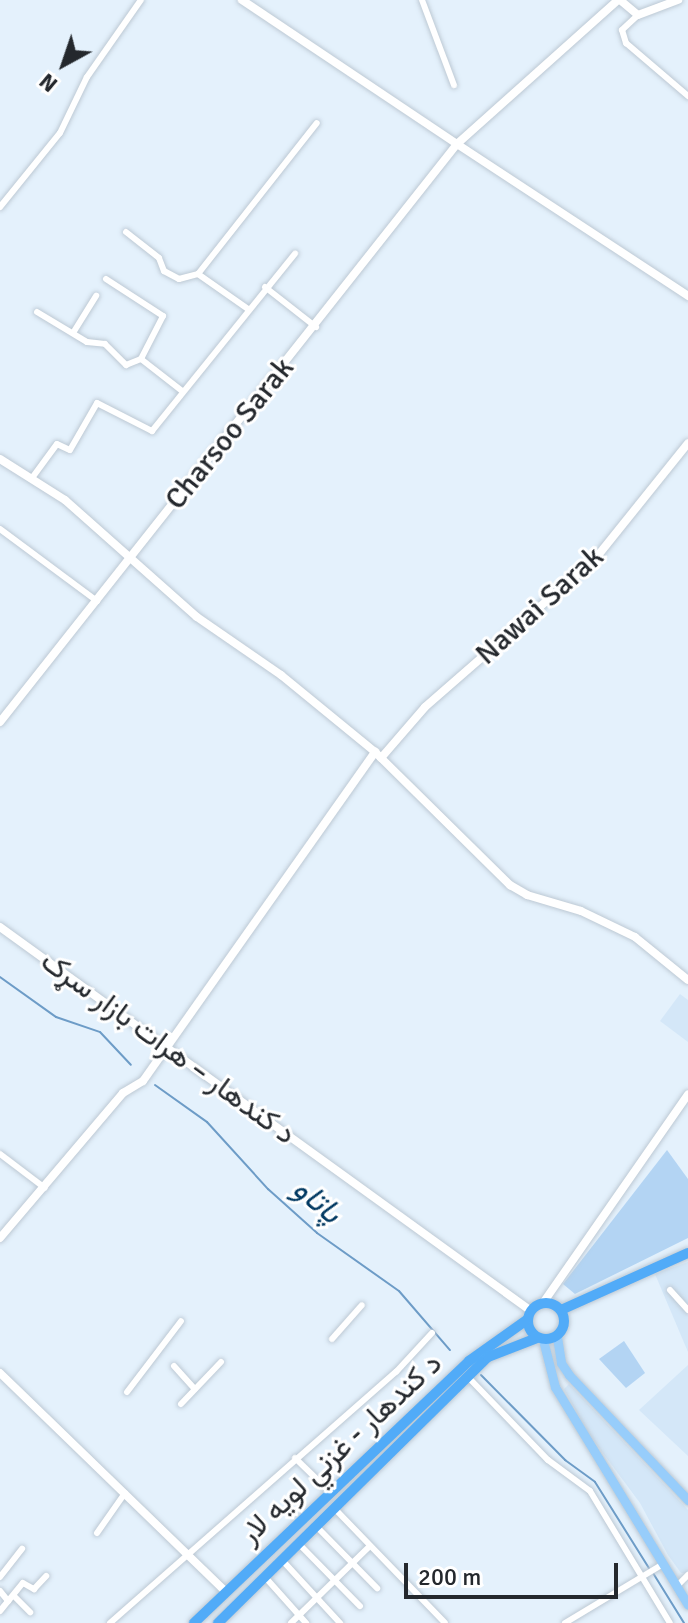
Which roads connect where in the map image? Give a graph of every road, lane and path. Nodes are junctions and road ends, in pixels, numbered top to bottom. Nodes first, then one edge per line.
1 (141, 0) edge
2 (422, 0) edge
3 (619, 0) edge
4 (678, 0) edge
5 (247, 2) edge
6 (638, 15) junction
7 (454, 85) dead end
8 (688, 96) edge
9 (317, 123) dead end
10 (457, 144) junction
11 (0, 207) edge
12 (126, 232) dead end
13 (295, 254) dead end
14 (198, 274) junction
15 (106, 279) dead end
16 (265, 287) junction
17 (96, 296) dead end
18 (688, 296) edge
19 (248, 309) junction
20 (37, 312) dead end
21 (316, 327) junction
22 (73, 333) junction
23 (141, 359) junction
24 (181, 390) junction
25 (688, 443) edge
26 (0, 459) edge
27 (32, 478) junction
28 (0, 530) edge
29 (131, 558) junction
30 (97, 601) junction
31 (0, 722) edge
32 (378, 755) junction
33 (0, 927) edge
34 (688, 980) edge
35 (167, 1050) junction
36 (688, 1094) edge
37 (0, 1154) edge
38 (45, 1188) junction
39 (0, 1238) edge
40 (688, 1253) edge
41 (670, 1290) dead end
42 (543, 1303) junction
43 (362, 1305) dead end
44 (686, 1306) edge
45 (561, 1310) junction
46 (529, 1315) junction
47 (181, 1321) dead end
48 (432, 1333) dead end
49 (557, 1337) junction
50 (332, 1339) dead end
51 (540, 1339) junction
52 (221, 1362) dead end
53 (174, 1366) dead end
54 (0, 1373) edge
55 (468, 1377) junction
56 (195, 1389) junction
57 (127, 1392) dead end
58 (181, 1404) dead end
59 (295, 1458) junction
60 (126, 1492) junction
61 (331, 1493) junction
62 (688, 1500) edge
63 (335, 1509) junction
64 (317, 1527) junction
65 (97, 1533) dead end
66 (299, 1544) junction
67 (370, 1546) junction
68 (22, 1549) dead end
69 (187, 1551) junction
70 (282, 1560) junction
71 (353, 1564) junction
72 (661, 1566) junction
73 (688, 1575) edge
74 (46, 1576) dead end
75 (644, 1576) junction
76 (0, 1577) edge
77 (265, 1577) junction
78 (335, 1581) junction
79 (677, 1586) junction
80 (377, 1588) dead end
81 (0, 1591) edge
82 (226, 1592) junction
83 (11, 1598) junction
84 (317, 1598) junction
85 (688, 1605) edge
86 (360, 1606) dead end
87 (0, 1611) edge
88 (30, 1612) dead end
89 (299, 1615) junction
90 (110, 1623) edge
91 (194, 1623) edge
92 (218, 1623) edge
93 (291, 1623) edge
94 (306, 1623) edge
95 (340, 1623) edge
96 (445, 1623) edge
97 (565, 1623) edge
98 (670, 1623) edge

1 - 11 street
2 - 7 street
3 - 6 street
3 - 10 street, Charsoo Sarak
4 - 6 street
5 - 10 street
6 - 8 street
9 - 14 street
10 - 18 street
10 - 21 street, Charsoo Sarak
12 - 14 street
13 - 16 street
14 - 19 street
15 - 23 street
16 - 19 street
16 - 21 street
17 - 22 street
19 - 24 street
20 - 22 street
21 - 29 street, Charsoo Sarak
22 - 23 street
23 - 24 street
24 - 27 street
25 - 32 street, Nawai Sarak
26 - 27 street
27 - 29 street
28 - 30 street
29 - 30 street, Charsoo Sarak
29 - 32 street
30 - 31 street, Charsoo Sarak
32 - 34 street
32 - 35 street, Nawai Sarak
33 - 35 street, د کندهار – هرات بازار سړک
35 - 38 street, Nawai Sarak
35 - 46 street, د کندهار – هرات بازار سړک
36 - 42 street
37 - 38 street
38 - 39 street, Nawai Sarak
40 - 45 highway
41 - 44 street
42 - 45 highway
42 - 46 highway
43 - 50 street
45 - 49 highway
46 - 51 highway
46 - 61 highway, د کندهار - غزني لويه لار
47 - 57 street
48 - 59 street
49 - 51 highway
49 - 62 main road
51 - 55 highway, د کندهار - غزني لويه لار
51 - 72 main road
52 - 56 street
53 - 56 street
54 - 60 street
55 - 63 highway, د کندهار - غزني لويه لار
55 - 75 street
56 - 58 street
59 - 61 street
59 - 69 street
60 - 65 street
60 - 69 street
61 - 82 highway, د کندهار - غزني لويه لار
63 - 64 highway, د کندهار - غزني لويه لار
63 - 67 street
64 - 66 highway, د کندهار - غزني لويه لار
64 - 71 street
66 - 70 highway, د کندهار - غزني لويه لار
66 - 78 street
67 - 71 street
67 - 96 street
68 - 76 street
69 - 82 street
69 - 90 street
70 - 77 highway, د کندهار - غزني لويه لار
70 - 84 street
71 - 78 street
71 - 80 street
72 - 75 street
72 - 79 main road
73 - 79 street
74 - 83 street
75 - 97 street
75 - 98 street
77 - 89 street
77 - 92 highway, د کندهار - غزني لويه لار
78 - 84 street
78 - 86 street
79 - 85 main road
81 - 83 street
82 - 91 highway, د کندهار - غزني لويه لار
83 - 87 street
83 - 88 street
84 - 89 street
84 - 95 street
89 - 93 street
89 - 94 street

